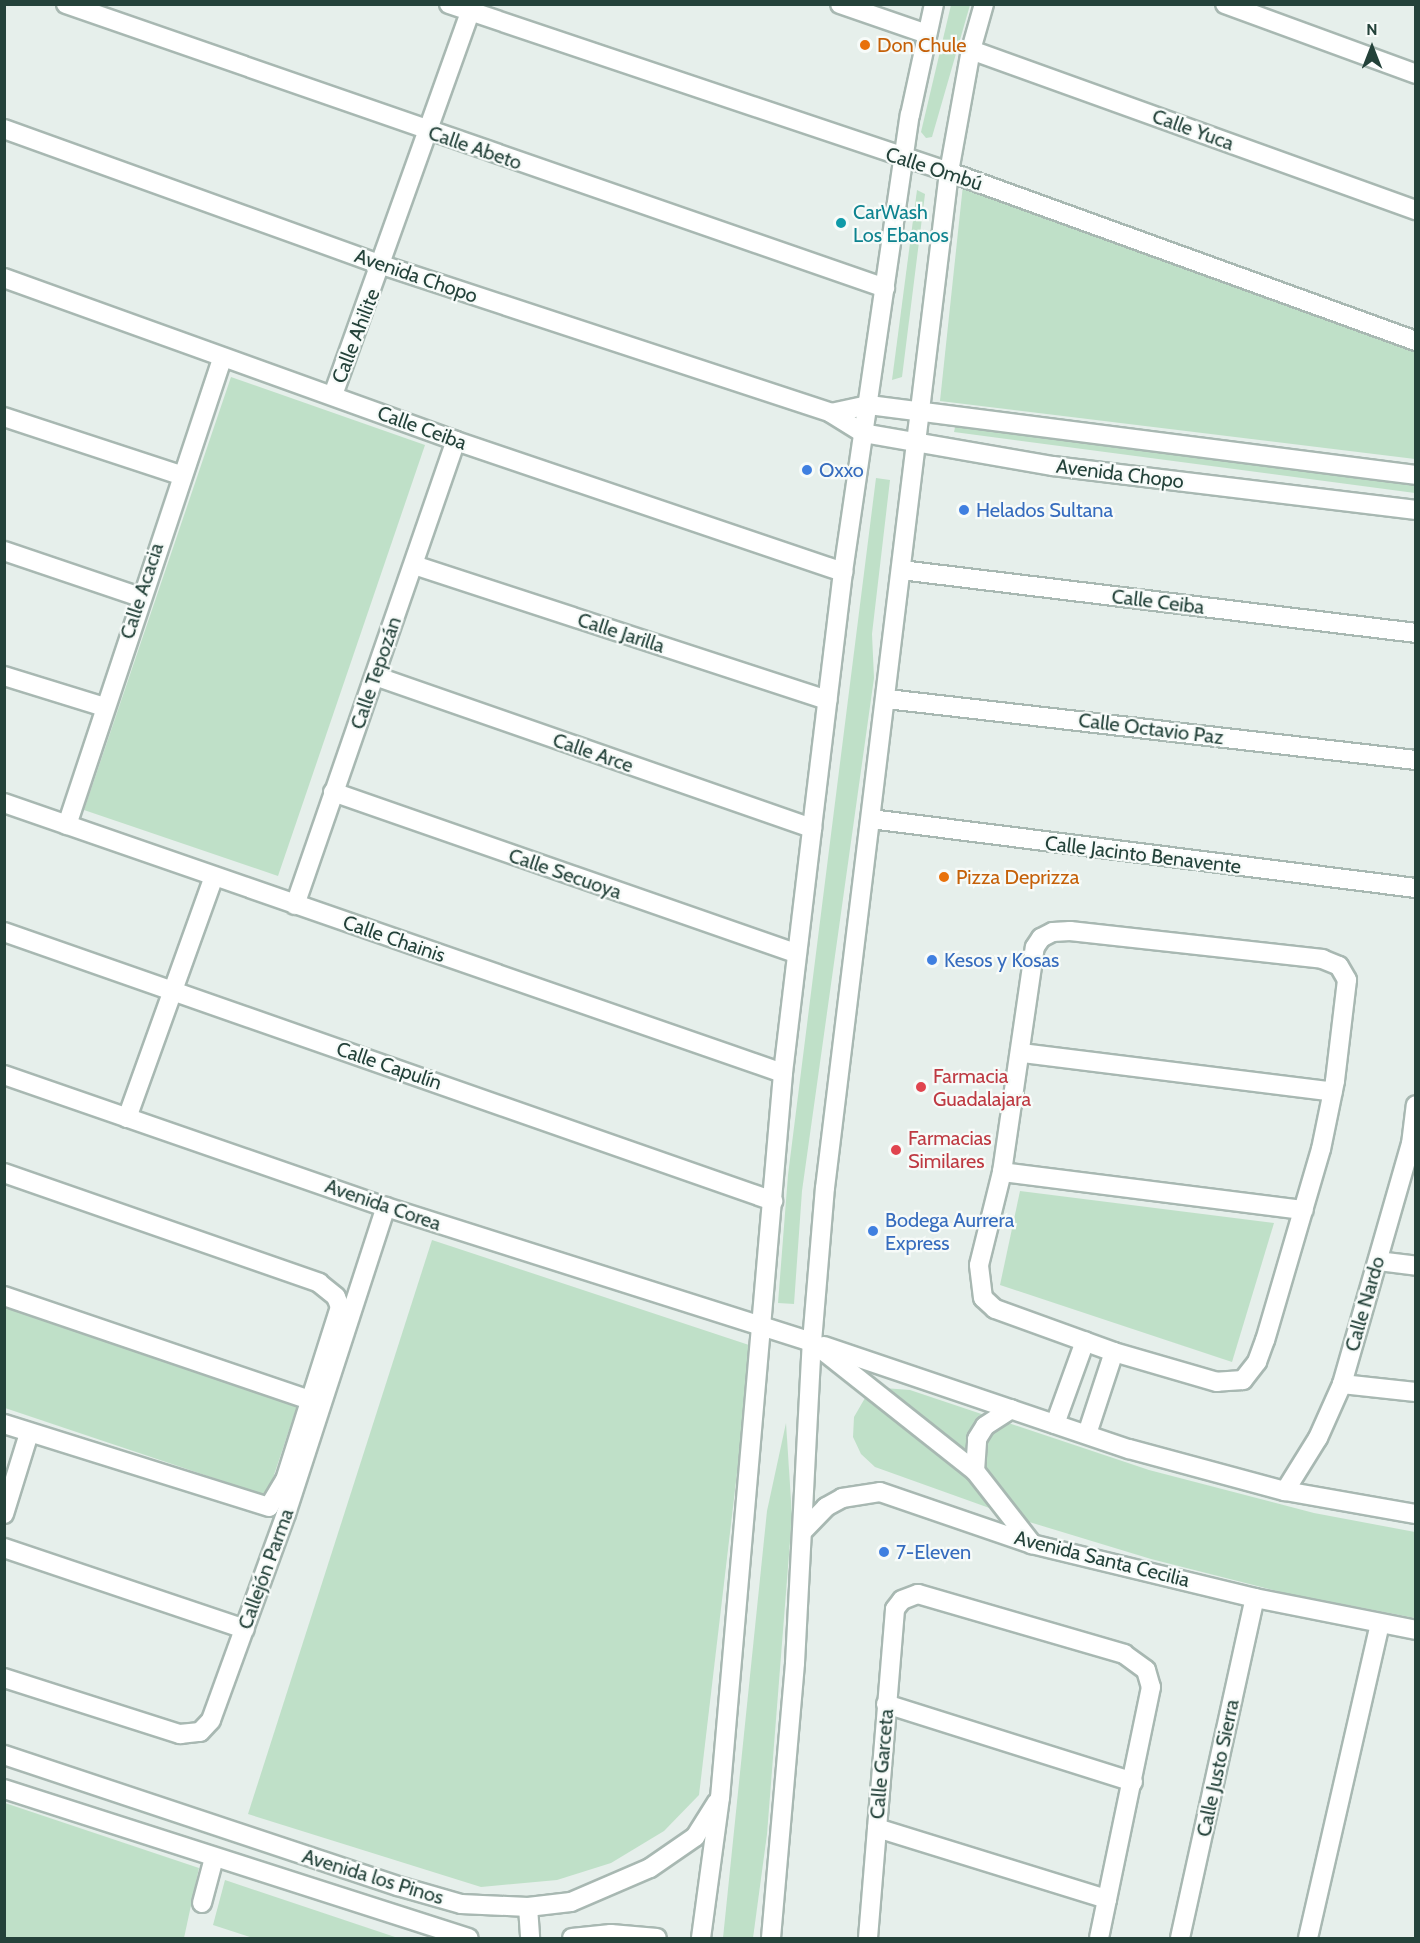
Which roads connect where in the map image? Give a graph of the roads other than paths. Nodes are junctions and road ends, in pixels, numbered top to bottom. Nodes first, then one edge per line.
1 (66, 4) edge
2 (449, 4) edge
3 (840, 4) edge
4 (934, 4) edge
5 (984, 4) edge
6 (1225, 4) edge
7 (472, 8) edge
8 (927, 34) junction
9 (971, 50) junction
10 (1416, 74) edge
11 (4, 129) edge
12 (427, 132) junction
13 (903, 160) junction
14 (949, 172) junction
15 (1416, 210) edge
16 (382, 265) junction
17 (4, 278) edge
18 (885, 288) junction
19 (1416, 341) edge
20 (222, 358) junction
21 (333, 395) junction
22 (869, 405) junction
23 (918, 411) junction
24 (831, 413) junction
25 (4, 417) edge
26 (863, 433) junction
27 (456, 441) junction
28 (914, 444) junction
29 (180, 475) junction
30 (1416, 475) edge
31 (1416, 510) edge
32 (4, 550) edge
33 (414, 565) junction
34 (901, 570) junction
35 (843, 572) junction
36 (140, 597) junction
37 (1416, 633) edge
38 (4, 676) edge
39 (375, 676) junction
40 (887, 699) junction
41 (828, 700) junction
42 (104, 708) junction
43 (1416, 760) edge
44 (333, 792) junction
45 (4, 803) edge
46 (871, 819) junction
47 (67, 825) junction
48 (812, 828) junction
49 (214, 877) junction
50 (1416, 888) edge
51 (295, 905) junction
52 (4, 932) edge
53 (797, 954) junction
54 (173, 990) junction
55 (1022, 1053) junction
56 (783, 1073) junction
57 (4, 1075) edge
58 (1333, 1092) junction
59 (1416, 1105) edge
60 (127, 1118) junction
61 (1413, 1145) edge
62 (1002, 1172) junction
63 (4, 1173) edge
64 (773, 1201) junction
65 (386, 1207) junction
66 (1304, 1210) junction
67 (1378, 1261) junction
68 (1416, 1266) edge
69 (4, 1296) edge
70 (764, 1330) junction
71 (1085, 1341) junction
72 (812, 1342) junction
73 (1114, 1352) junction
74 (1342, 1384) junction
75 (1416, 1392) edge
76 (310, 1400) junction
77 (1011, 1409) junction
78 (4, 1424) edge
79 (1055, 1424) junction
80 (29, 1433) junction
81 (1087, 1434) junction
82 (975, 1471) junction
83 (1285, 1491) junction
84 (4, 1514) edge
85 (1416, 1514) edge
86 (804, 1530) junction
87 (1032, 1544) junction
88 (4, 1548) edge
89 (1255, 1598) junction
90 (1380, 1624) junction
91 (245, 1629) junction
92 (1416, 1630) edge
93 (4, 1678) edge
94 (886, 1704) junction
95 (4, 1755) edge
96 (1133, 1782) junction
97 (4, 1789) edge
98 (720, 1798) junction
99 (877, 1828) junction
100 (214, 1857) junction
101 (1107, 1899) junction
102 (201, 1903) dead end
103 (528, 1908) junction
104 (469, 1938) edge
105 (530, 1938) edge
106 (572, 1938) edge
107 (657, 1938) edge
108 (701, 1938) edge
109 (771, 1938) edge
110 (868, 1938) edge
111 (1099, 1938) edge
112 (1180, 1938) edge
113 (1308, 1938) edge

1 - 12 street, Calle Abeto
2 - 7 street, Calle Ombú
3 - 8 street
4 - 8 street
5 - 9 street
6 - 10 street
7 - 12 street, Calle Ahilite
7 - 13 street, Calle Ombú
8 - 13 street
9 - 14 street
9 - 15 street, Calle Yuca
11 - 16 street, Avenida Chopo
12 - 16 street, Calle Ahilite
12 - 18 street, Calle Abeto
13 - 14 street, Calle Ombú
13 - 18 street
14 - 19 street, Calle Ombú
14 - 23 street
16 - 21 street, Calle Ahilite
16 - 24 street, Avenida Chopo
17 - 20 street, Calle Ceiba
18 - 22 street
20 - 21 street, Calle Ceiba
20 - 29 street, Calle Acacia
21 - 27 street, Calle Ceiba
22 - 23 street, Avenida Chopo
22 - 24 street, Avenida Chopo
22 - 26 street
23 - 28 street
23 - 30 street, Avenida Chopo
24 - 26 street, Avenida Chopo
25 - 29 street
26 - 28 street, Avenida Chopo
26 - 35 street
27 - 33 street, Calle Tepozán
27 - 35 street, Calle Ceiba
28 - 31 street, Avenida Chopo
28 - 34 street
29 - 36 street, Calle Acacia
32 - 36 street
33 - 39 street, Calle Tepozán
33 - 41 street, Calle Jarilla
34 - 37 street, Calle Ceiba
34 - 40 street
35 - 41 street
36 - 42 street, Calle Acacia
38 - 42 street
39 - 44 street, Calle Tepozán
39 - 48 street, Calle Arce
40 - 43 street, Calle Octavio Paz
40 - 46 street
41 - 48 street
42 - 47 street, Calle Acacia
44 - 51 street, Calle Tepozán
44 - 53 street, Calle Secuoya
45 - 47 street, Calle Chainis
46 - 50 street, Calle Jacinto Benavente
46 - 72 street
47 - 49 street, Calle Chainis
48 - 53 street
49 - 51 street, Calle Chainis
49 - 54 street
51 - 56 street, Calle Chainis
52 - 54 street, Calle Capulín
53 - 56 street
54 - 60 street
54 - 64 street, Calle Capulín
55 - 58 street
55 - 58 street
55 - 62 street
56 - 64 street
57 - 60 street, Avenida Corea
58 - 66 street
59 - 61 street, Calle Nardo
60 - 65 street, Avenida Corea
61 - 67 street, Calle Nardo
62 - 66 street
62 - 71 street
63 - 76 street
64 - 70 street
65 - 70 street, Avenida Corea
65 - 91 street, Callejón Parma
66 - 73 street
67 - 68 street
67 - 74 street, Calle Nardo
69 - 76 street
70 - 72 street, Avenida Corea
70 - 98 street
71 - 73 street
71 - 79 street
72 - 77 street
72 - 82 street
72 - 86 street
73 - 81 street
74 - 75 street
74 - 83 street, Calle Nardo
76 - 80 street
77 - 79 street
77 - 82 street
78 - 80 street
79 - 81 street
80 - 84 street
81 - 83 street
82 - 87 street
83 - 85 street
86 - 87 street, Avenida Santa Cecilia
86 - 109 street
87 - 89 street, Avenida Santa Cecilia
88 - 91 street
89 - 90 street, Avenida Santa Cecilia
89 - 112 street, Calle Justo Sierra
90 - 92 street, Avenida Santa Cecilia
90 - 113 street
91 - 93 street, Callejón Parma
94 - 96 street
94 - 96 street, Calle Garceta
94 - 99 street, Calle Garceta
95 - 103 street, Avenida los Pinos
96 - 101 street
97 - 100 street, Avenida los Pinos
98 - 103 street, Avenida los Pinos
98 - 108 street
99 - 101 street
99 - 110 street, Calle Garceta
100 - 102 street
100 - 104 street, Avenida los Pinos
101 - 111 street
103 - 105 street
106 - 107 street

